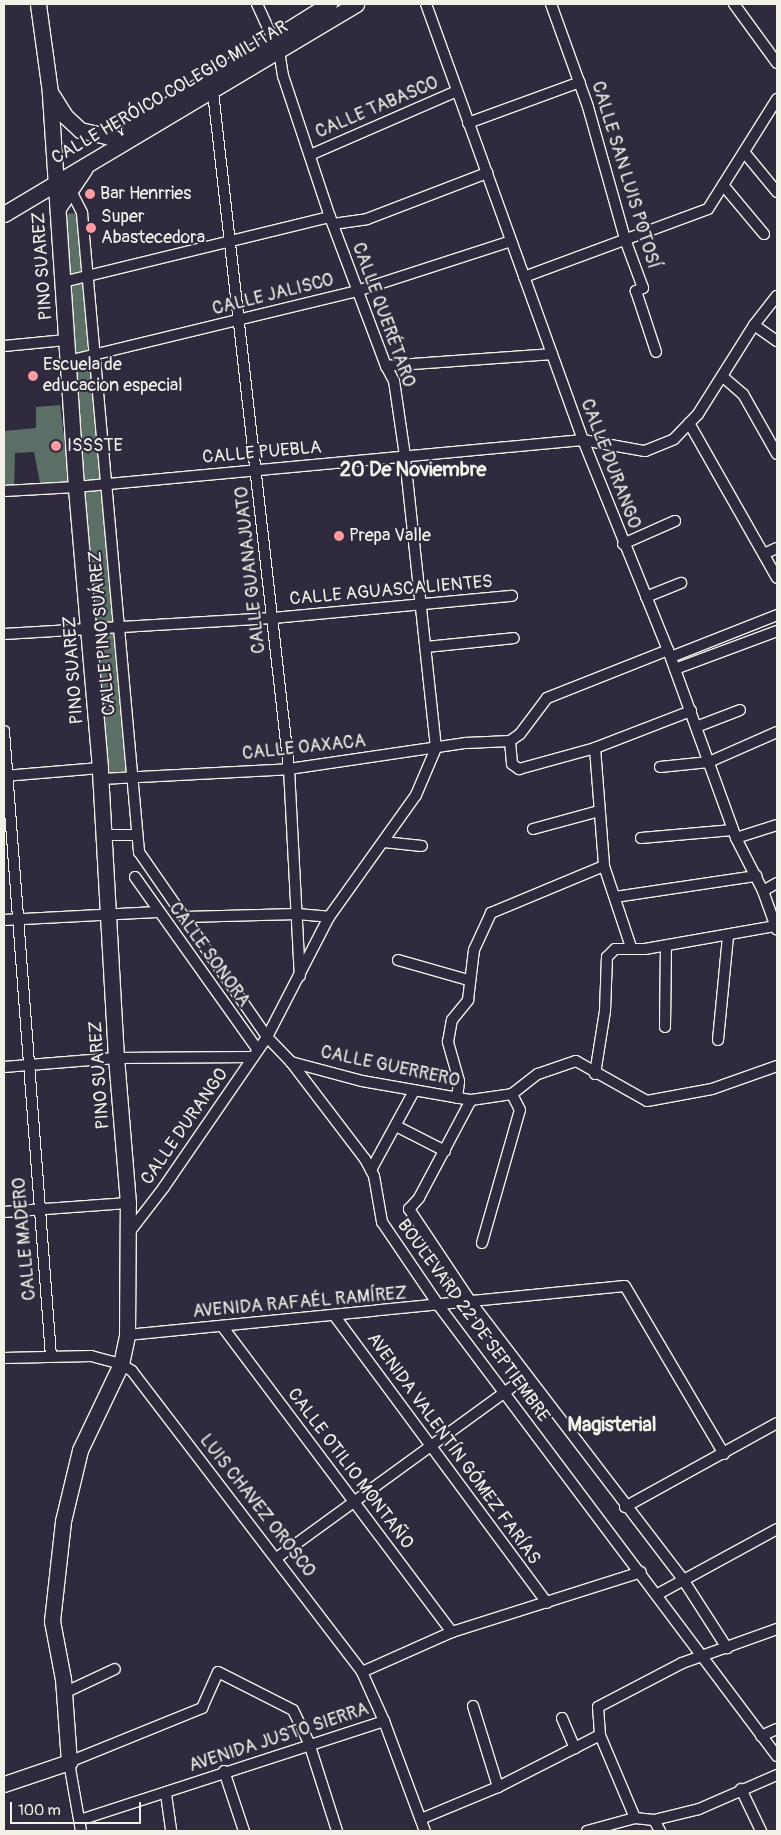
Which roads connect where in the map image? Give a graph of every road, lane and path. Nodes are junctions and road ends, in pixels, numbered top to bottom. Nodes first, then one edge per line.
1 (38, 4) edge
2 (257, 4) edge
3 (329, 4) edge
4 (356, 4) edge
5 (426, 4) edge
6 (551, 4) edge
7 (734, 4) edge
8 (275, 46) junction
9 (777, 63) edge
10 (580, 82) junction
11 (457, 91) junction
12 (50, 92) junction
13 (213, 92) junction
14 (777, 99) edge
15 (468, 123) junction
16 (124, 136) junction
17 (744, 152) junction
18 (310, 155) junction
19 (87, 166) junction
20 (487, 174) junction
21 (55, 178) junction
22 (723, 185) junction
23 (70, 189) junction
24 (777, 192) edge
25 (4, 207) edge
26 (58, 208) junction
27 (4, 214) edge
28 (332, 220) junction
29 (764, 234) dead end
30 (231, 240) junction
31 (511, 241) junction
32 (626, 242) junction
33 (88, 277) junction
34 (524, 277) junction
35 (63, 282) junction
36 (357, 291) junction
37 (777, 296) edge
38 (240, 320) junction
39 (754, 325) junction
40 (66, 340) junction
41 (777, 341) edge
42 (4, 346) edge
43 (656, 352) dead end
44 (552, 354) junction
45 (94, 356) junction
46 (68, 361) junction
47 (386, 366) junction
48 (722, 376) junction
49 (689, 423) junction
50 (583, 440) junction
51 (777, 454) edge
52 (406, 456) junction
53 (257, 470) junction
54 (106, 484) junction
55 (76, 487) junction
56 (4, 491) edge
57 (676, 521) dead end
58 (623, 544) junction
59 (777, 548) edge
60 (764, 554) junction
61 (777, 578) edge
62 (681, 583) dead end
63 (512, 596) dead end
64 (646, 597) junction
65 (421, 603) junction
66 (777, 614) edge
67 (273, 618) junction
68 (119, 627) junction
69 (90, 628) junction
70 (777, 631) edge
71 (4, 634) edge
72 (514, 638) dead end
73 (426, 647) junction
74 (670, 653) junction
75 (676, 669) junction
76 (740, 710) dead end
77 (691, 711) junction
78 (696, 727) junction
79 (4, 731) edge
80 (777, 732) edge
81 (510, 742) junction
82 (436, 748) junction
83 (595, 748) junction
84 (709, 762) junction
85 (660, 767) dead end
86 (289, 769) junction
87 (100, 773) junction
88 (5, 776) edge
89 (132, 777) junction
90 (598, 811) junction
91 (777, 825) edge
92 (533, 829) dead end
93 (734, 834) junction
94 (104, 835) junction
95 (137, 835) junction
96 (641, 838) dead end
97 (384, 842) junction
98 (422, 846) dead end
99 (604, 866) junction
100 (756, 876) junction
101 (135, 878) dead end
102 (777, 883) edge
103 (763, 891) junction
104 (615, 897) junction
105 (157, 912) junction
106 (108, 914) junction
107 (297, 914) junction
108 (185, 917) junction
109 (329, 918) junction
110 (17, 919) junction
111 (4, 920) edge
112 (777, 928) edge
113 (728, 936) junction
114 (666, 946) junction
115 (631, 947) junction
116 (398, 960) dead end
117 (300, 978) junction
118 (468, 980) junction
119 (665, 1027) dead end
120 (267, 1037) junction
121 (718, 1040) dead end
122 (256, 1054) junction
123 (116, 1058) junction
124 (291, 1062) junction
125 (28, 1065) junction
126 (777, 1066) edge
127 (4, 1067) edge
128 (595, 1074) junction
129 (414, 1091) junction
130 (512, 1094) junction
131 (457, 1098) junction
132 (471, 1100) junction
133 (396, 1126) junction
134 (445, 1151) junction
135 (370, 1170) junction
136 (128, 1203) junction
137 (38, 1210) junction
138 (4, 1212) edge
139 (128, 1234) junction
140 (482, 1243) dead end
141 (471, 1302) junction
142 (438, 1306) junction
143 (334, 1315) junction
144 (222, 1326) junction
145 (127, 1336) junction
146 (51, 1356) junction
147 (4, 1358) edge
148 (121, 1364) junction
149 (527, 1376) junction
150 (504, 1394) junction
151 (777, 1422) edge
152 (430, 1445) junction
153 (724, 1454) junction
154 (354, 1501) junction
155 (625, 1507) junction
156 (777, 1529) edge
157 (278, 1557) junction
158 (641, 1572) junction
159 (684, 1581) junction
160 (658, 1594) junction
161 (546, 1603) junction
162 (777, 1629) edge
163 (452, 1632) junction
164 (727, 1648) junction
165 (701, 1657) junction
166 (115, 1670) dead end
167 (362, 1672) junction
168 (64, 1693) junction
169 (473, 1706) dead end
170 (562, 1718) dead end
171 (384, 1721) junction
172 (777, 1729) edge
173 (600, 1735) junction
174 (761, 1736) junction
175 (309, 1743) junction
176 (575, 1748) junction
177 (777, 1756) edge
178 (69, 1762) junction
179 (224, 1771) junction
180 (777, 1774) edge
181 (4, 1784) edge
182 (498, 1787) junction
183 (741, 1789) junction
184 (166, 1794) junction
185 (635, 1818) junction
186 (80, 1820) junction
187 (421, 1820) junction
188 (654, 1820) junction
189 (81, 1831) edge
190 (171, 1831) edge
191 (244, 1831) edge
192 (337, 1831) edge
193 (425, 1831) edge
194 (588, 1831) edge
195 (660, 1831) edge
196 (761, 1831) edge

1 - 12 street, PINO SUAREZ
2 - 8 street, CALLE QUERÉTARO
3 - 8 street, CALLE HERÓICO COLEGIO MILITAR
4 - 8 street, CALLE HERÓICO COLEGIO MILITAR
5 - 11 street, CALLE DURANGO
6 - 10 street, CALLE SAN LUIS POTOSÍ
7 - 9 street
8 - 13 street, CALLE HERÓICO COLEGIO MILITAR
8 - 16 street, CALLE HERÓICO COLEGIO MILITAR
8 - 18 street, CALLE QUERÉTARO
10 - 15 street
10 - 32 street, CALLE SAN LUIS POTOSÍ
11 - 15 street, CALLE DURANGO
11 - 18 street, CALLE TABASCO
12 - 16 street
12 - 21 street, PINO SUAREZ
13 - 16 street, CALLE HERÓICO COLEGIO MILITAR
13 - 30 street, CALLE GUANAJUATO
14 - 17 street
15 - 20 street, CALLE DURANGO
16 - 19 street, CALLE HERÓICO COLEGIO MILITAR
16 - 21 street, CALLE HERÓICO COLEGIO MILITAR
17 - 22 street
17 - 24 street
18 - 28 street, CALLE QUERÉTARO
19 - 21 street, CALLE HERÓICO COLEGIO MILITAR
19 - 23 street
20 - 28 street
20 - 31 street, CALLE DURANGO
21 - 25 street, CALLE HERÓICO COLEGIO MILITAR
21 - 26 street, PINO SUAREZ
21 - 27 street, CALLE HERÓICO COLEGIO MILITAR
22 - 29 street
22 - 32 street
23 - 26 street
23 - 33 street, CALLE PINO SUÁREZ
26 - 35 street, PINO SUAREZ
28 - 30 street
28 - 36 street, CALLE QUERÉTARO
30 - 33 street
30 - 38 street, CALLE GUANAJUATO
31 - 34 street, CALLE DURANGO
31 - 36 street, CALLE JALISCO
32 - 34 street
32 - 43 street, CALLE SAN LUIS POTOSÍ
33 - 35 street
33 - 45 street, CALLE PINO SUÁREZ
34 - 44 street, CALLE DURANGO
35 - 40 street, PINO SUAREZ
36 - 38 street, CALLE JALISCO
36 - 47 street, CALLE QUERÉTARO
37 - 39 street, CALLE PUEBLA
38 - 45 street, CALLE JALISCO
38 - 53 street, CALLE GUANAJUATO
39 - 41 street
39 - 48 street, CALLE PUEBLA
40 - 42 street
40 - 46 street, PINO SUAREZ
44 - 47 street
44 - 50 street, CALLE DURANGO
45 - 46 street, CALLE JALISCO
45 - 54 street, CALLE PINO SUÁREZ
46 - 55 street, PINO SUAREZ
47 - 52 street, CALLE QUERÉTARO
48 - 49 street, CALLE PUEBLA
48 - 51 street
49 - 50 street, CALLE PUEBLA
49 - 60 street
50 - 52 street, CALLE PUEBLA
50 - 58 street, CALLE DURANGO
52 - 53 street, CALLE PUEBLA
52 - 65 street, CALLE QUERÉTARO
53 - 54 street, CALLE PUEBLA
53 - 67 street, CALLE GUANAJUATO
54 - 55 street, CALLE PUEBLA
54 - 68 street, CALLE PINO SUÁREZ
55 - 56 street, CALLE PUEBLA
55 - 69 street, PINO SUAREZ
57 - 58 street
58 - 64 street, CALLE DURANGO
59 - 60 street
60 - 61 street
62 - 64 street
63 - 65 street, CALLE AGUASCALIENTES
64 - 74 street, CALLE DURANGO
65 - 67 street, CALLE AGUASCALIENTES
65 - 73 street, CALLE QUERÉTARO
66 - 74 street
67 - 68 street, CALLE AGUASCALIENTES
67 - 86 street, CALLE GUANAJUATO
68 - 69 street, CALLE AGUASCALIENTES
68 - 89 street, CALLE PINO SUÁREZ
69 - 71 street, CALLE AGUASCALIENTES
69 - 87 street, PINO SUAREZ
70 - 75 street
72 - 73 street
73 - 82 street, CALLE QUERÉTARO
74 - 75 street, CALLE DURANGO
74 - 81 street
75 - 77 street, CALLE DURANGO
76 - 78 street
77 - 78 street, CALLE DURANGO
77 - 83 street
78 - 84 street, CALLE DURANGO
79 - 88 street, CALLE MADERO
80 - 84 street
81 - 82 street, CALLE OAXACA
81 - 83 street
82 - 86 street, CALLE OAXACA
82 - 97 street, CALLE QUERÉTARO
83 - 90 street
84 - 85 street
84 - 93 street, CALLE DURANGO
86 - 89 street, CALLE OAXACA
86 - 107 street, CALLE GUANAJUATO
87 - 88 street, CALLE OAXACA
87 - 89 street, CALLE OAXACA
87 - 94 street, PINO SUAREZ
88 - 110 street, CALLE MADERO
89 - 95 street, CALLE PINO SUÁREZ
90 - 92 street
90 - 99 street
91 - 93 street
93 - 96 street
93 - 100 street, CALLE DURANGO
94 - 95 street
94 - 106 street, PINO SUAREZ
95 - 108 street, CALLE PINO SUÁREZ
97 - 98 street
97 - 109 street, CALLE QUERÉTARO
99 - 104 street
99 - 118 street
100 - 103 street, CALLE DURANGO
100 - 104 street
101 - 105 street, CALLE SONORA
102 - 103 street
103 - 112 street, CALLE DURANGO
104 - 115 street
105 - 106 street
105 - 122 street, CALLE SONORA
106 - 110 street
106 - 123 street, PINO SUAREZ
107 - 108 street
107 - 109 street
107 - 117 street, CALLE GUANAJUATO
108 - 120 street, CALLE PINO SUÁREZ
109 - 117 street, CALLE QUERÉTARO
110 - 111 street
110 - 125 street, CALLE MADERO
112 - 113 street
113 - 114 street
113 - 121 street
114 - 115 street
114 - 119 street
115 - 128 street
116 - 118 street
117 - 120 street
118 - 131 street
120 - 122 street, CALLE DURANGO
120 - 124 street
122 - 123 street
122 - 139 street, CALLE DURANGO
123 - 125 street
123 - 136 street, PINO SUAREZ
124 - 129 street, CALLE GUERRERO
124 - 135 street, BOULEVARD 22 DE SEPTIEMBRE
125 - 127 street
125 - 137 street, CALLE MADERO
126 - 128 street, CALLE GUERRERO
128 - 130 street, CALLE GUERRERO
129 - 131 street, CALLE GUERRERO
129 - 133 street
130 - 132 street, CALLE GUERRERO
130 - 140 street
131 - 132 street, CALLE GUERRERO
132 - 134 street
133 - 134 street
133 - 135 street
134 - 141 street, BOULEVARD 22 DE SEPTIEMBRE
135 - 142 street, BOULEVARD 22 DE SEPTIEMBRE
136 - 137 street
136 - 139 street, PINO SUAREZ
137 - 138 street
137 - 146 street, CALLE MADERO
139 - 145 street, PINO SUAREZ
141 - 142 street, AVENIDA RAFAÉL RAMÍREZ
141 - 149 street, BOULEVARD 22 DE SEPTIEMBRE
141 - 153 street, AVENIDA RAFAÉL RAMÍREZ
142 - 143 street, AVENIDA RAFAÉL RAMÍREZ
142 - 150 street, BOULEVARD 22 DE SEPTIEMBRE
143 - 144 street, AVENIDA RAFAÉL RAMÍREZ
143 - 152 street, AVENIDA VALENTÍN GÓMEZ FARÍAS
144 - 145 street, AVENIDA RAFAÉL RAMÍREZ
144 - 154 street, CALLE OTILIO MONTAÑO
145 - 148 street, PINO SUAREZ
146 - 147 street
146 - 148 street
148 - 157 street, LUIS CHAVEZ OROSCO
148 - 168 street, PINO SUAREZ
149 - 150 street
149 - 155 street, BOULEVARD 22 DE SEPTIEMBRE
150 - 152 street
150 - 158 street, BOULEVARD 22 DE SEPTIEMBRE
151 - 153 street
152 - 154 street
152 - 161 street, AVENIDA VALENTÍN GÓMEZ FARÍAS
153 - 155 street
154 - 157 street
154 - 163 street, CALLE OTILIO MONTAÑO
155 - 159 street, BOULEVARD 22 DE SEPTIEMBRE
156 - 159 street
157 - 167 street, LUIS CHAVEZ OROSCO
158 - 160 street, BOULEVARD 22 DE SEPTIEMBRE
158 - 161 street
159 - 160 street
159 - 164 street, BOULEVARD 22 DE SEPTIEMBRE
160 - 165 street, BOULEVARD 22 DE SEPTIEMBRE
161 - 163 street
162 - 164 street
163 - 167 street
164 - 165 street
165 - 173 street
165 - 174 street, BOULEVARD 22 DE SEPTIEMBRE
166 - 168 street
167 - 171 street, AVENIDA JUSTO SIERRA
168 - 178 street, PINO SUAREZ
169 - 182 street
170 - 176 street
171 - 175 street, AVENIDA JUSTO SIERRA
171 - 187 street
172 - 174 street
173 - 176 street
173 - 185 street
174 - 177 street, BOULEVARD 22 DE SEPTIEMBRE
175 - 178 street
175 - 179 street, AVENIDA JUSTO SIERRA
175 - 192 street
176 - 182 street
178 - 181 street
178 - 186 street
179 - 184 street, AVENIDA JUSTO SIERRA
179 - 191 street
180 - 183 street
182 - 187 street
183 - 188 street
183 - 196 street
184 - 186 street, AVENIDA JUSTO SIERRA
184 - 190 street
185 - 188 street
185 - 194 street
186 - 189 street
187 - 193 street
188 - 195 street

